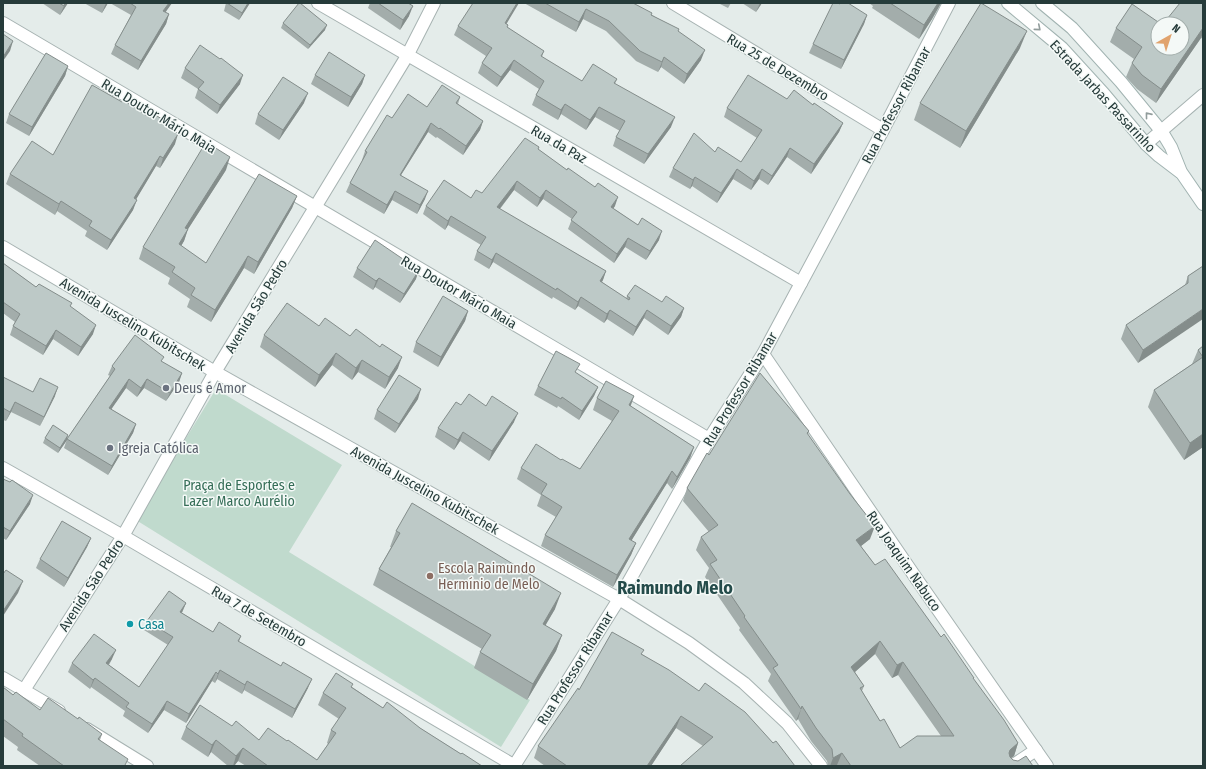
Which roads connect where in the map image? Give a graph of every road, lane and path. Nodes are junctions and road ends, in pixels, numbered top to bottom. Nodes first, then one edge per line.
1 (318, 3) edge
2 (434, 3) edge
3 (673, 3) edge
4 (949, 3) edge
5 (1008, 3) edge
6 (1042, 3) edge
7 (3, 23) edge
8 (407, 56) junction
9 (1203, 94) edge
10 (883, 130) junction
11 (1162, 132) junction
12 (1146, 144) junction
13 (1180, 172) junction
14 (1203, 204) edge
15 (316, 208) junction
16 (3, 247) edge
17 (801, 283) junction
18 (763, 354) junction
19 (216, 372) junction
20 (709, 439) junction
21 (3, 468) edge
22 (123, 536) junction
23 (619, 599) junction
24 (3, 678) edge
25 (24, 690) junction
26 (1036, 750) junction
27 (147, 766) edge
28 (514, 766) edge
29 (821, 766) edge
30 (1012, 766) edge
31 (1047, 766) edge

1 - 8 street, Rua da Paz
2 - 8 street, Avenida São Pedro
3 - 10 street, Rua 25 de Dezembro
4 - 10 street, Rua Professor Ribamar
5 -> 12 street, Estrada Jarbas Passarinho
11 -> 6 street, Estrada Jarbas Passarinho
7 - 15 street, Rua Doutor Mário Maia
8 - 15 street, Avenida São Pedro
8 - 17 street, Rua da Paz
9 - 11 street
10 - 17 street, Rua Professor Ribamar
11 - 12 street
11 - 13 street, Estrada Jarbas Passarinho
12 - 13 street, Estrada Jarbas Passarinho
13 - 14 street, Estrada Jarbas Passarinho
15 - 19 street, Avenida São Pedro
15 - 20 street, Rua Doutor Mário Maia
16 - 19 street, Avenida Juscelino Kubitschek
17 - 18 street, Rua Professor Ribamar
18 - 20 street, Rua Professor Ribamar
18 - 26 street, Rua Joaquim Nabuco
19 - 22 street, Avenida São Pedro
19 - 23 street, Avenida Juscelino Kubitschek
20 - 23 street, Rua Professor Ribamar
21 - 22 street, Rua 7 de Setembro
22 - 25 street, Avenida São Pedro
22 - 28 street, Rua 7 de Setembro
23 - 28 street, Rua Professor Ribamar
23 - 29 street, Avenida Juscelino Kubitschek
24 - 25 street
25 - 27 street
26 - 30 street
26 - 31 street, Rua Joaquim Nabuco

